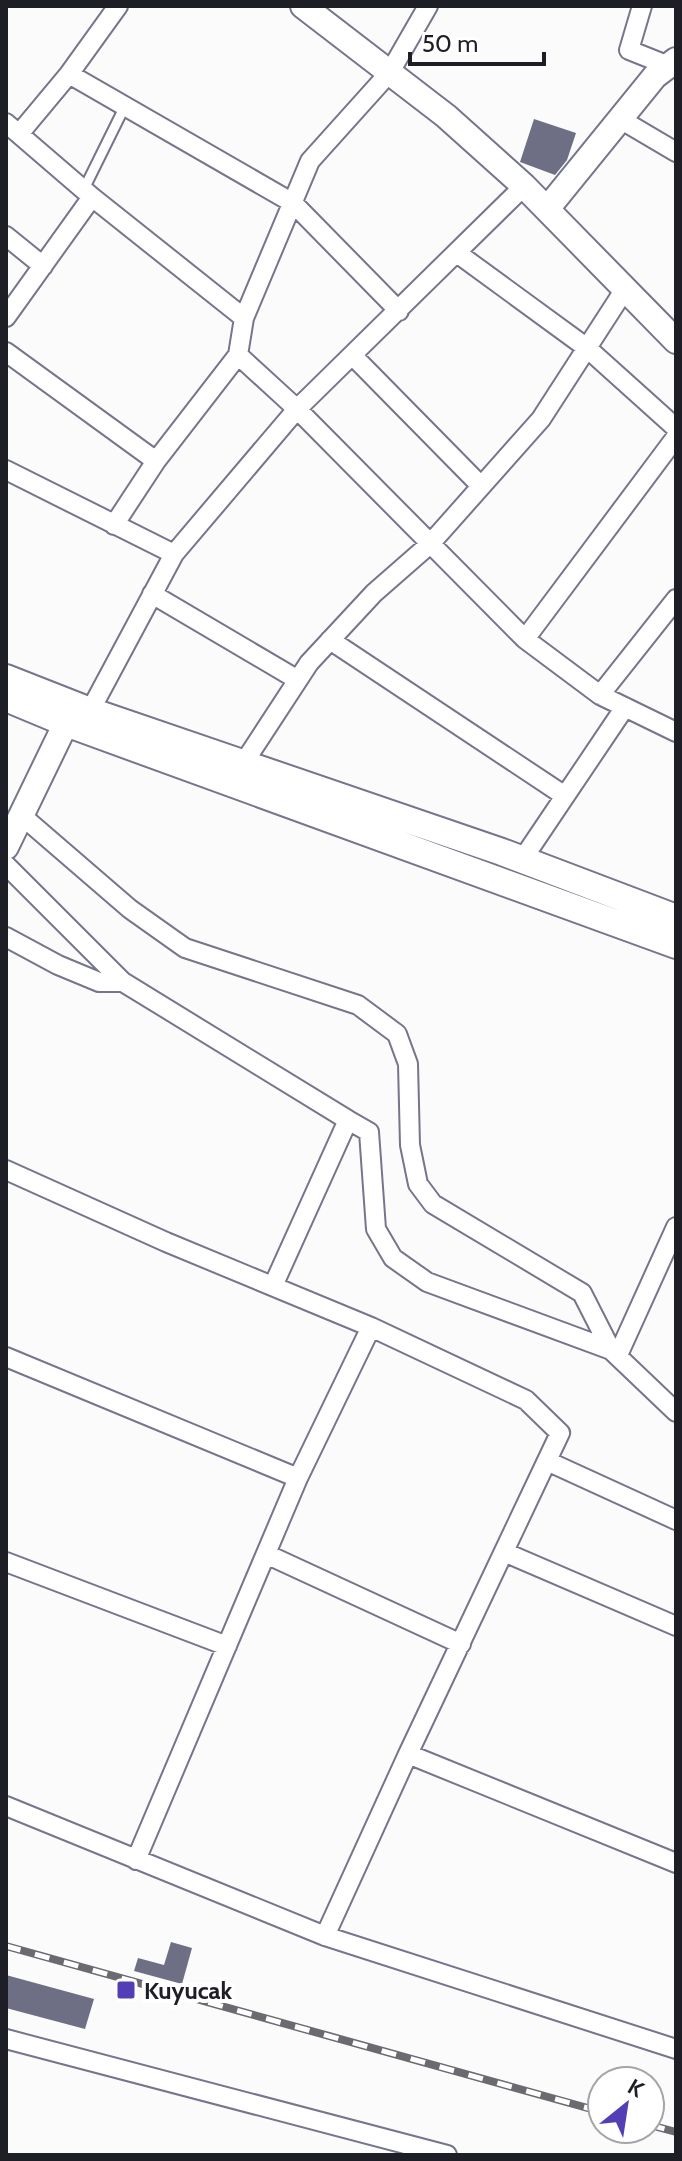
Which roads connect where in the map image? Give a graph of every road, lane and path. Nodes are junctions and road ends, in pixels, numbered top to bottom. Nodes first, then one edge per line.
1 (118, 6) edge
2 (428, 6) edge
3 (642, 6) edge
4 (306, 7) edge
5 (672, 63) edge
6 (390, 72) junction
7 (69, 74) junction
8 (125, 106) junction
9 (620, 119) junction
10 (12, 128) edge
11 (676, 152) edge
12 (524, 186) junction
13 (88, 193) junction
14 (293, 203) junction
15 (547, 209) junction
16 (6, 236) edge
17 (457, 253) junction
18 (43, 266) junction
19 (625, 289) junction
20 (399, 311) junction
21 (6, 317) edge
22 (244, 318) junction
23 (676, 341) edge
24 (587, 348) junction
25 (6, 352) edge
26 (238, 355) junction
27 (353, 356) junction
28 (297, 409) junction
29 (676, 428) edge
30 (676, 437) edge
31 (156, 461) junction
32 (8, 475) edge
33 (481, 486) junction
34 (114, 525) junction
35 (430, 544) junction
36 (174, 554) junction
37 (152, 594) junction
38 (676, 599) edge
39 (525, 639) junction
40 (330, 640) junction
41 (6, 678) edge
42 (298, 680) junction
43 (600, 695) junction
44 (6, 698) edge
45 (625, 707) junction
46 (75, 713) junction
47 (676, 732) edge
48 (243, 764) junction
49 (565, 796) junction
50 (21, 815) junction
51 (6, 847) edge
52 (522, 860) junction
53 (6, 865) edge
54 (513, 885) junction
55 (676, 918) edge
56 (6, 937) edge
57 (676, 945) edge
58 (123, 982) junction
59 (348, 1120) junction
60 (6, 1170) edge
61 (676, 1227) edge
62 (273, 1286) junction
63 (371, 1327) junction
64 (614, 1352) junction
65 (6, 1357) edge
66 (676, 1412) edge
67 (547, 1461) junction
68 (298, 1478) junction
69 (676, 1520) edge
70 (504, 1552) junction
71 (266, 1554) junction
72 (6, 1562) edge
73 (676, 1626) edge
74 (461, 1644) junction
75 (227, 1646) junction
76 (408, 1754) junction
77 (6, 1806) edge
78 (136, 1860) junction
79 (676, 1863) edge
80 (325, 1936) junction
81 (6, 2039) edge
82 (676, 2049) edge
83 (447, 2155) edge

1 - 7 street
2 - 6 street
3 - 5 street
4 - 6 street
5 - 9 street
6 - 12 street
6 - 14 street
7 - 8 street
7 - 10 street
8 - 13 lane
8 - 14 street
9 - 11 street
9 - 15 street
10 - 13 street
12 - 15 street
12 - 17 street
13 - 18 street
13 - 22 street
14 - 20 street
14 - 22 street
15 - 19 street
16 - 18 street
17 - 20 street
17 - 24 street
18 - 21 street
19 - 23 street
19 - 24 street
20 - 27 street
22 - 26 street
24 - 29 street
24 - 33 street
25 - 31 street
26 - 28 street
26 - 31 street
27 - 28 street
27 - 33 street
28 - 35 street
28 - 36 street
30 - 39 street
31 - 34 street
32 - 34 street
33 - 35 street
34 - 36 street
35 - 39 street
35 - 40 street
36 - 37 street
37 - 42 street
37 - 46 street
38 - 43 street
39 - 43 street
40 - 42 street
40 - 49 street
41 - 46 main road
42 - 48 street
43 - 45 street
44 - 46 main road
45 - 47 street
45 - 49 street
46 - 48 main road
46 - 50 street
46 - 54 main road
48 - 52 main road
49 - 52 street
50 - 51 street
50 - 64 street
52 - 54 main road
52 - 55 main road
53 - 58 street
54 - 57 main road
56 - 58 street
58 - 59 street
59 - 62 street
59 - 64 street
60 - 62 street
61 - 64 street
62 - 63 street
63 - 67 street
63 - 68 street
64 - 66 street
65 - 68 street
67 - 69 street
67 - 70 street
68 - 71 street
70 - 73 street
70 - 74 street
71 - 74 street
71 - 75 street
72 - 75 street
74 - 76 street
75 - 78 street
76 - 79 street
76 - 80 street
77 - 78 street
78 - 80 street
80 - 82 street
81 - 83 street

